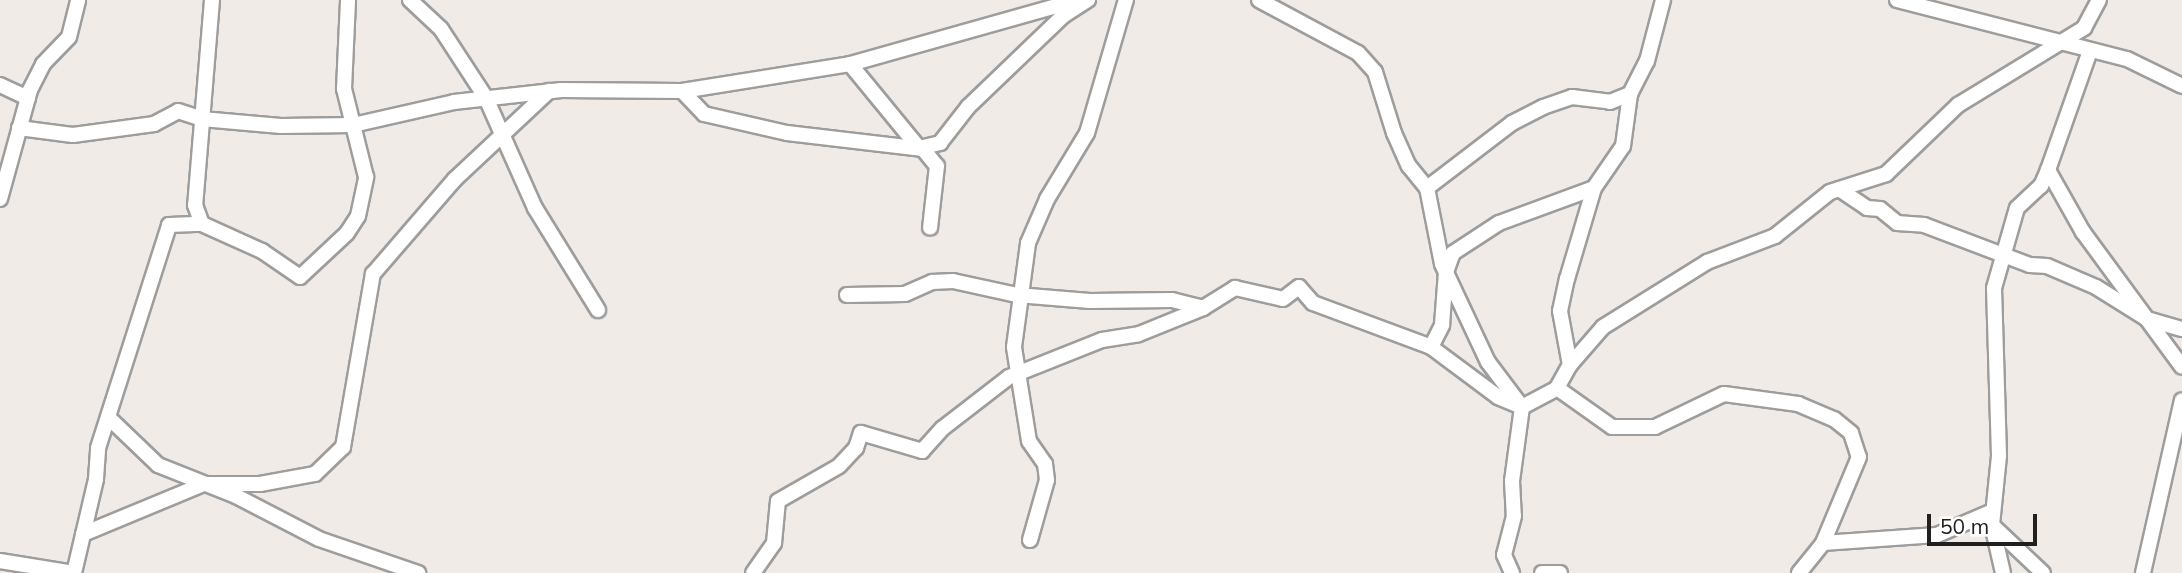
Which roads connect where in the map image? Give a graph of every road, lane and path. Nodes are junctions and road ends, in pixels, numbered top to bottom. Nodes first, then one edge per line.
1 (78, 0) edge
2 (212, 0) edge
3 (348, 0) edge
4 (410, 0) edge
5 (1078, 0) edge
6 (1088, 0) edge
7 (1126, 0) edge
8 (1259, 0) edge
9 (1663, 0) edge
10 (1897, 0) edge
11 (2099, 0) edge
12 (2063, 40) junction
13 (2090, 51) junction
14 (850, 64) junction
15 (2175, 77) edge
16 (0, 85) edge
17 (2182, 86) edge
18 (549, 91) junction
19 (682, 91) junction
20 (1630, 94) junction
21 (28, 98) junction
22 (486, 98) junction
23 (202, 119) junction
24 (354, 125) junction
25 (19, 128) junction
26 (503, 134) junction
27 (919, 148) junction
28 (2049, 170) junction
29 (1427, 188) junction
30 (1594, 188) junction
31 (1839, 189) junction
32 (0, 199) edge
33 (202, 224) junction
34 (930, 228) dead end
35 (2001, 255) junction
36 (1446, 272) junction
37 (847, 295) dead end
38 (1023, 296) junction
39 (1203, 308) junction
40 (598, 310) dead end
41 (2147, 319) junction
42 (2182, 329) edge
43 (1431, 347) junction
44 (1570, 365) junction
45 (2182, 367) edge
46 (1016, 375) junction
47 (1557, 388) junction
48 (2182, 400) edge
49 (1522, 407) junction
50 (109, 418) junction
51 (204, 484) junction
52 (1992, 518) junction
53 (83, 534) junction
54 (1030, 540) dead end
55 (1823, 543) junction
56 (0, 561) edge
57 (418, 573) edge
58 (753, 573) edge
59 (1512, 573) edge
60 (1542, 573) edge
61 (1560, 573) edge
62 (1799, 573) edge
63 (2003, 573) edge
64 (2043, 573) edge
65 (2143, 573) edge

1 - 21 street
2 - 23 street
3 - 24 street
4 - 22 street
5 - 14 street
6 - 27 street
7 - 38 street
8 - 29 street
9 - 20 street
10 - 12 street
11 - 12 street
12 - 13 street
12 - 31 street
13 - 15 street
13 - 28 street
14 - 19 street
14 - 27 street
15 - 17 street
16 - 21 street
18 - 19 street
18 - 22 street
18 - 26 street
19 - 27 street
20 - 29 street
20 - 30 street
21 - 25 street
22 - 24 street
22 - 26 street
23 - 24 street
23 - 25 street
23 - 33 street
24 - 33 street
25 - 32 street
26 - 40 street
26 - 51 street
27 - 34 street
28 - 35 street
28 - 41 street
29 - 36 street
30 - 36 street
30 - 44 street
31 - 35 street
31 - 44 street
33 - 50 street
35 - 41 street
35 - 52 street
36 - 43 street
36 - 49 street
37 - 38 street
38 - 39 street
38 - 46 street
39 - 43 street
39 - 46 street
41 - 42 street
41 - 45 street
43 - 49 street
44 - 47 street
46 - 54 street
46 - 58 street
47 - 49 street
47 - 55 street
48 - 65 street
49 - 59 street
50 - 51 street
50 - 53 street
51 - 53 street
51 - 57 street
52 - 55 street
52 - 63 street
52 - 64 street
53 - 56 street
55 - 62 street
60 - 61 street

